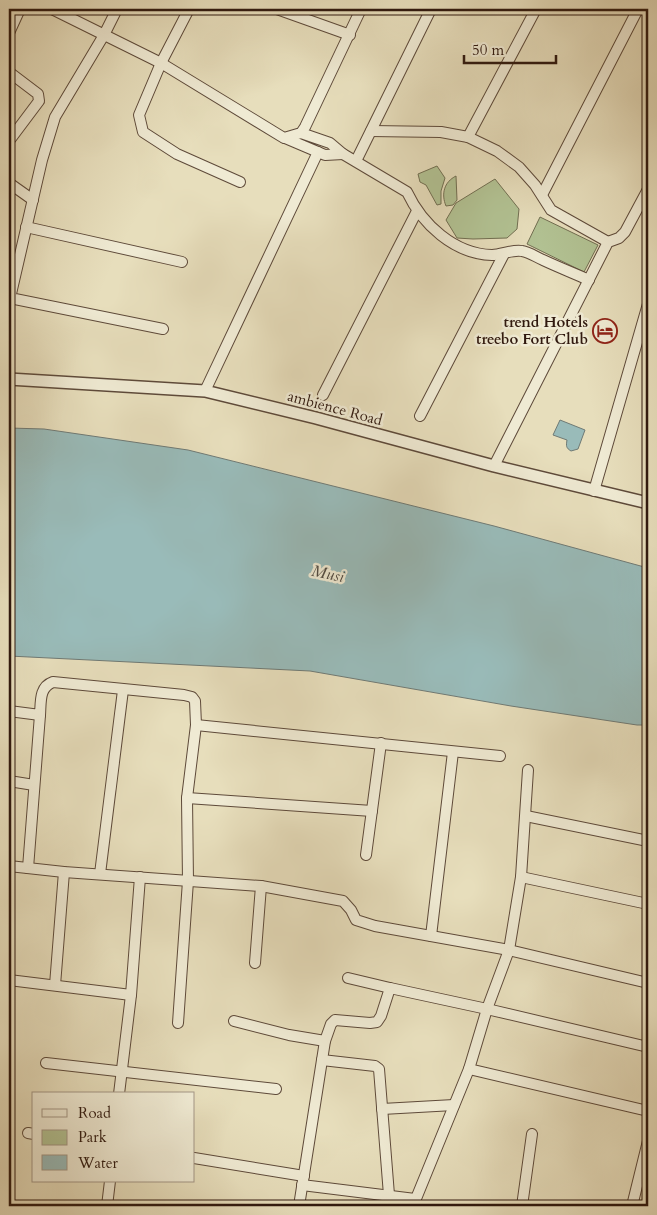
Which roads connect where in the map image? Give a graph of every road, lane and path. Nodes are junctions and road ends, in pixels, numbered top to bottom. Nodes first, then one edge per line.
1 (20, 9) edge
2 (52, 9) edge
3 (116, 9) edge
4 (189, 9) edge
5 (277, 9) edge
6 (361, 9) edge
7 (431, 9) edge
8 (536, 9) edge
9 (638, 9) edge
10 (9, 33) edge
11 (350, 34) junction
12 (104, 35) junction
13 (161, 63) junction
14 (9, 72) edge
15 (371, 132) junction
16 (301, 133) junction
17 (468, 137) junction
18 (284, 138) junction
19 (9, 141) edge
20 (318, 152) junction
21 (342, 154) junction
22 (356, 162) junction
23 (240, 182) dead end
24 (9, 183) edge
25 (648, 189) edge
26 (542, 196) junction
27 (33, 200) junction
28 (417, 210) junction
29 (26, 227) junction
30 (608, 242) junction
31 (504, 254) junction
32 (182, 262) dead end
33 (589, 280) junction
34 (9, 300) edge
35 (648, 304) edge
36 (163, 330) dead end
37 (9, 379) edge
38 (205, 391) junction
39 (323, 395) dead end
40 (420, 416) dead end
41 (494, 466) junction
42 (594, 491) junction
43 (648, 503) edge
44 (123, 690) junction
45 (9, 711) edge
46 (40, 715) junction
47 (196, 725) junction
48 (381, 743) junction
49 (453, 752) junction
50 (500, 756) dead end
51 (528, 770) dead end
52 (9, 781) edge
53 (34, 785) junction
54 (187, 798) junction
55 (372, 811) junction
56 (526, 816) junction
57 (648, 840) edge
58 (366, 855) dead end
59 (9, 866) edge
60 (28, 868) junction
61 (64, 872) junction
62 (100, 874) junction
63 (140, 877) junction
64 (521, 877) junction
65 (188, 881) junction
66 (261, 886) junction
67 (648, 904) edge
68 (431, 936) junction
69 (509, 950) junction
70 (254, 963) dead end
71 (348, 978) dead end
72 (9, 980) edge
73 (648, 983) edge
74 (55, 985) junction
75 (390, 988) junction
76 (131, 995) junction
77 (487, 1009) junction
78 (234, 1021) dead end
79 (178, 1023) dead end
80 (325, 1041) junction
81 (648, 1047) edge
82 (322, 1060) junction
83 (46, 1063) dead end
84 (469, 1069) junction
85 (121, 1072) junction
86 (276, 1090) dead end
87 (120, 1092) edge
88 (454, 1105) junction
89 (382, 1109) junction
90 (648, 1111) edge
91 (532, 1134) dead end
92 (648, 1141) edge
93 (195, 1158) edge
94 (645, 1168) edge
95 (303, 1181) junction
96 (110, 1182) edge
97 (389, 1196) junction
98 (414, 1203) edge
99 (108, 1206) edge
100 (299, 1206) edge
101 (522, 1206) edge
102 (632, 1206) edge

1 - 10 street
2 - 12 street
3 - 12 street
4 - 13 street
5 - 11 street
6 - 11 street
7 - 15 street
8 - 17 street
9 - 26 street
11 - 16 street
12 - 13 street
12 - 27 street
13 - 18 street
13 - 23 street
14 - 19 street
15 - 17 street
15 - 22 street
16 - 18 street
16 - 21 street
17 - 26 street
18 - 20 street
20 - 21 street
20 - 38 street
21 - 22 street
22 - 28 street
24 - 27 street
25 - 30 street
26 - 30 street
27 - 29 street
28 - 31 street
28 - 39 street
29 - 32 street
29 - 34 street
30 - 33 street
31 - 33 street
31 - 40 street
33 - 41 street
34 - 36 street
35 - 42 street
37 - 38 street, ambience Road
38 - 41 street, ambience Road
41 - 42 street, ambience Road
42 - 43 street, ambience Road
44 - 46 street
44 - 47 street
44 - 62 street
45 - 46 street
46 - 53 street
47 - 48 street
47 - 54 street
48 - 49 street
48 - 55 street
49 - 50 street
49 - 68 street
51 - 56 street
52 - 53 street
53 - 60 street
54 - 55 street
54 - 65 street
55 - 58 street
56 - 57 street
56 - 64 street
59 - 60 street
60 - 61 street
61 - 62 street
61 - 74 street
62 - 63 street
63 - 65 street
63 - 76 street
64 - 67 street
64 - 69 street
65 - 66 street
65 - 79 street
66 - 68 street
66 - 70 street
68 - 69 street
69 - 73 street
69 - 77 street
71 - 75 street
72 - 74 street
74 - 76 street
75 - 77 street
75 - 80 street
76 - 85 street
77 - 81 street
77 - 84 street
78 - 80 street
80 - 82 street
82 - 89 street
82 - 95 street
83 - 85 street
84 - 88 street
84 - 90 street
85 - 86 street
85 - 87 street
88 - 89 street
88 - 98 street
89 - 97 street
91 - 101 street
92 - 94 street
93 - 95 street
94 - 102 street
95 - 97 street
95 - 100 street
96 - 99 street
97 - 98 street

